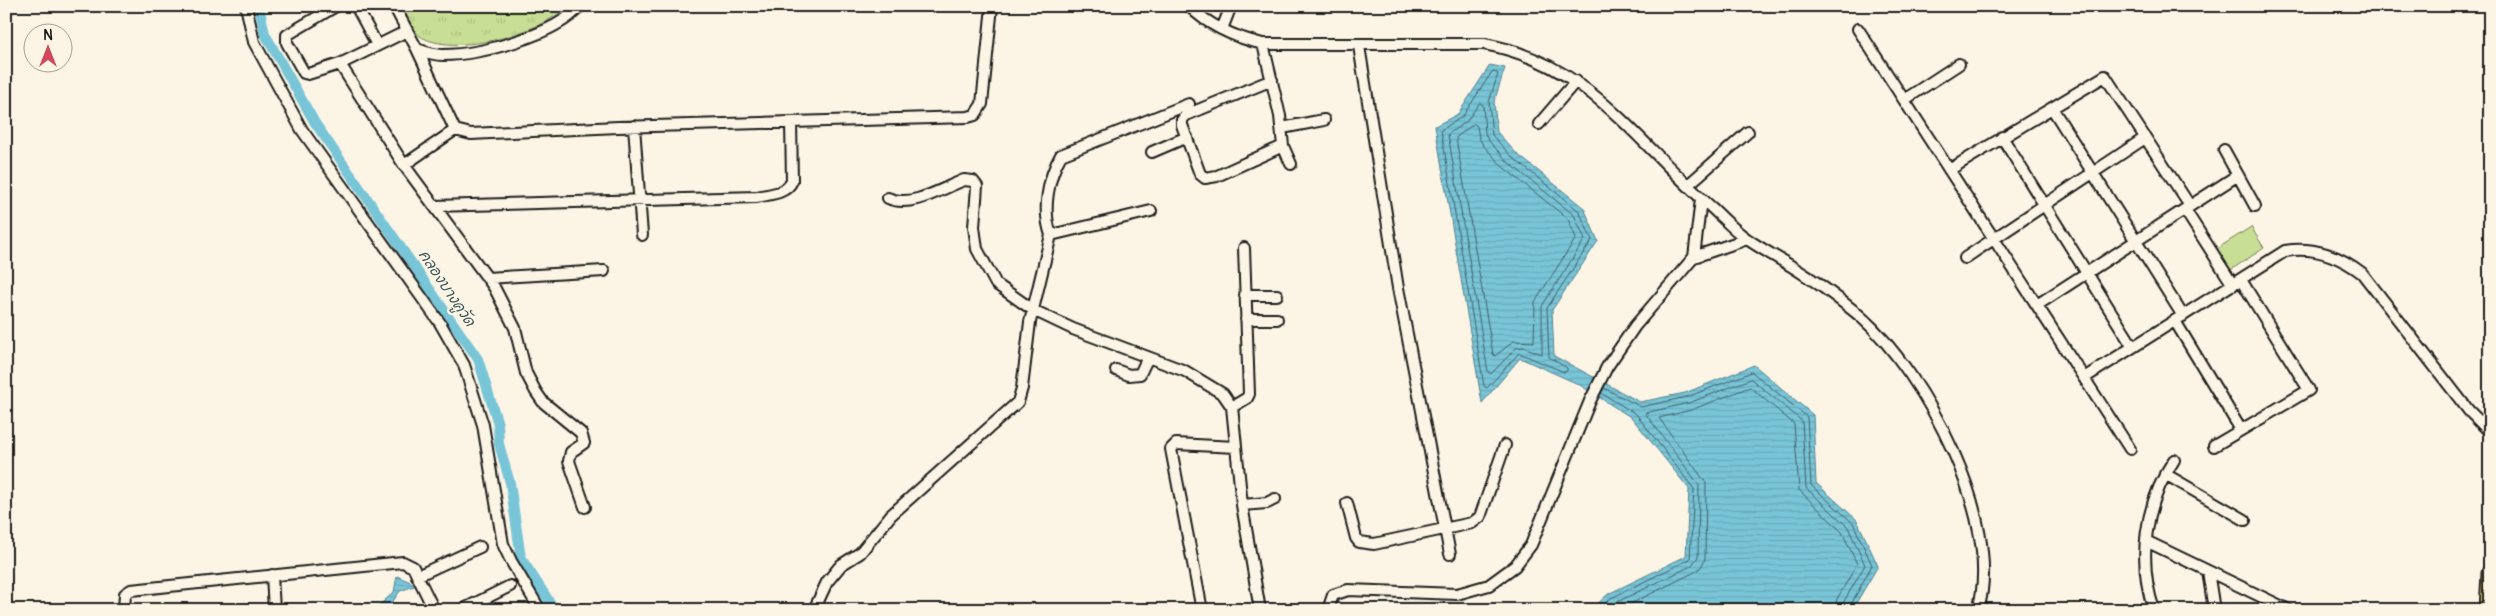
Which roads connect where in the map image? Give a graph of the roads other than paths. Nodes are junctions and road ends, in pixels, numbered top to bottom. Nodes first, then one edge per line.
1 (246, 6) edge
2 (336, 6) edge
3 (356, 6) edge
4 (394, 6) edge
5 (580, 6) edge
6 (992, 6) edge
7 (1189, 6) edge
8 (1232, 6) edge
9 (1222, 29) junction
10 (1858, 29) dead end
11 (407, 31) junction
12 (1263, 44) junction
13 (377, 45) junction
14 (1359, 46) junction
15 (417, 49) junction
16 (340, 64) junction
17 (1959, 64) dead end
18 (1272, 80) junction
19 (1576, 81) junction
20 (1904, 100) junction
21 (1189, 104) dead end
22 (2052, 108) junction
23 (1324, 120) dead end
24 (791, 122) junction
25 (1539, 124) dead end
26 (634, 126) junction
27 (1282, 128) junction
28 (455, 130) junction
29 (1748, 132) dead end
30 (1187, 137) junction
31 (2002, 137) junction
32 (2145, 138) junction
33 (1283, 146) junction
34 (2224, 150) dead end
35 (1152, 152) dead end
36 (1291, 164) dead end
37 (404, 165) junction
38 (1949, 170) junction
39 (2092, 172) junction
40 (2238, 175) junction
41 (1688, 185) junction
42 (888, 198) dead end
43 (1701, 199) junction
44 (638, 200) junction
45 (2044, 204) junction
46 (434, 206) junction
47 (2255, 206) dead end
48 (2187, 208) junction
49 (1151, 211) dead end
50 (642, 235) dead end
51 (1051, 235) junction
52 (1993, 237) junction
53 (1747, 239) junction
54 (2136, 241) junction
55 (1244, 248) dead end
56 (1694, 257) junction
57 (1965, 258) dead end
58 (604, 271) dead end
59 (2087, 273) junction
60 (487, 278) junction
61 (2237, 282) junction
62 (1245, 295) junction
63 (1277, 295) dead end
64 (2037, 305) junction
65 (1030, 309) junction
66 (2179, 318) junction
67 (1246, 319) junction
68 (1277, 319) dead end
69 (2133, 347) junction
70 (1148, 357) junction
71 (1116, 370) dead end
72 (2084, 378) junction
73 (1232, 407) junction
74 (2241, 430) junction
75 (2490, 432) edge
76 (1505, 445) dead end
77 (2214, 446) dead end
78 (1236, 447) junction
79 (2130, 449) dead end
80 (2174, 460) dead end
81 (2165, 474) junction
82 (1274, 499) dead end
83 (1347, 503) dead end
84 (1242, 505) junction
85 (585, 507) dead end
86 (2245, 520) dead end
87 (1445, 528) junction
88 (2146, 541) junction
89 (480, 547) dead end
90 (1450, 554) dead end
91 (2208, 571) junction
92 (2490, 573) edge
93 (272, 575) junction
94 (417, 576) junction
95 (510, 586) dead end
96 (2489, 591) edge
97 (2282, 608) edge
98 (124, 610) edge
99 (274, 610) edge
100 (434, 610) edge
101 (462, 610) edge
102 (540, 610) edge
103 (814, 610) edge
104 (1202, 610) edge
105 (1260, 610) edge
106 (1328, 610) edge
107 (1978, 610) edge
108 (2154, 610) edge
109 (2214, 610) edge
110 (2488, 610) edge

1 - 102 street
2 - 16 street
3 - 13 street
4 - 11 street
5 - 15 street
6 - 24 street
7 - 9 street
8 - 9 street
9 - 12 street
10 - 20 street
11 - 13 street
11 - 15 street
12 - 14 street
12 - 18 street
13 - 16 street
14 - 19 street
14 - 87 street
15 - 28 street
16 - 37 street
17 - 20 street
18 - 27 street
18 - 30 street
19 - 25 street
19 - 41 street
20 - 38 street
21 - 51 street
22 - 31 street
22 - 32 street
22 - 39 street
23 - 27 street
24 - 26 street
24 - 44 street
26 - 28 street
26 - 44 street
27 - 33 street
28 - 37 street
29 - 41 street
30 - 33 street
30 - 35 street
31 - 38 street
31 - 45 street
32 - 39 street
32 - 48 street
33 - 36 street
34 - 40 street
37 - 46 street
38 - 52 street
39 - 45 street
39 - 54 street
40 - 47 street
40 - 48 street
41 - 43 street
42 - 65 street
43 - 53 street
43 - 56 street
44 - 46 street
44 - 50 street
45 - 52 street
45 - 59 street
46 - 60 street
48 - 54 street
48 - 61 street
49 - 51 street
51 - 65 street
52 - 57 street
52 - 64 street
53 - 56 street
53 - 107 street
54 - 59 street
54 - 66 street
55 - 62 street
56 - 106 street
58 - 60 street
59 - 64 street
59 - 69 street
60 - 85 street
61 - 66 street
61 - 74 street
61 - 75 street
62 - 63 street
62 - 67 street
64 - 72 street
65 - 70 street
65 - 103 street
66 - 69 street
66 - 74 street
67 - 68 street
67 - 73 street
69 - 72 street
70 - 71 street
70 - 73 street
72 - 79 street
73 - 78 street
74 - 77 street
76 - 87 street
78 - 84 street
78 - 104 street
80 - 81 street
81 - 86 street
81 - 88 street
82 - 84 street
83 - 87 street
84 - 105 street
87 - 90 street
88 - 91 street
88 - 108 street
89 - 94 street
91 - 97 street
91 - 109 street
92 - 96 main road
93 - 94 street
93 - 98 street
93 - 99 street
94 - 100 street
95 - 101 street
96 - 110 main road

